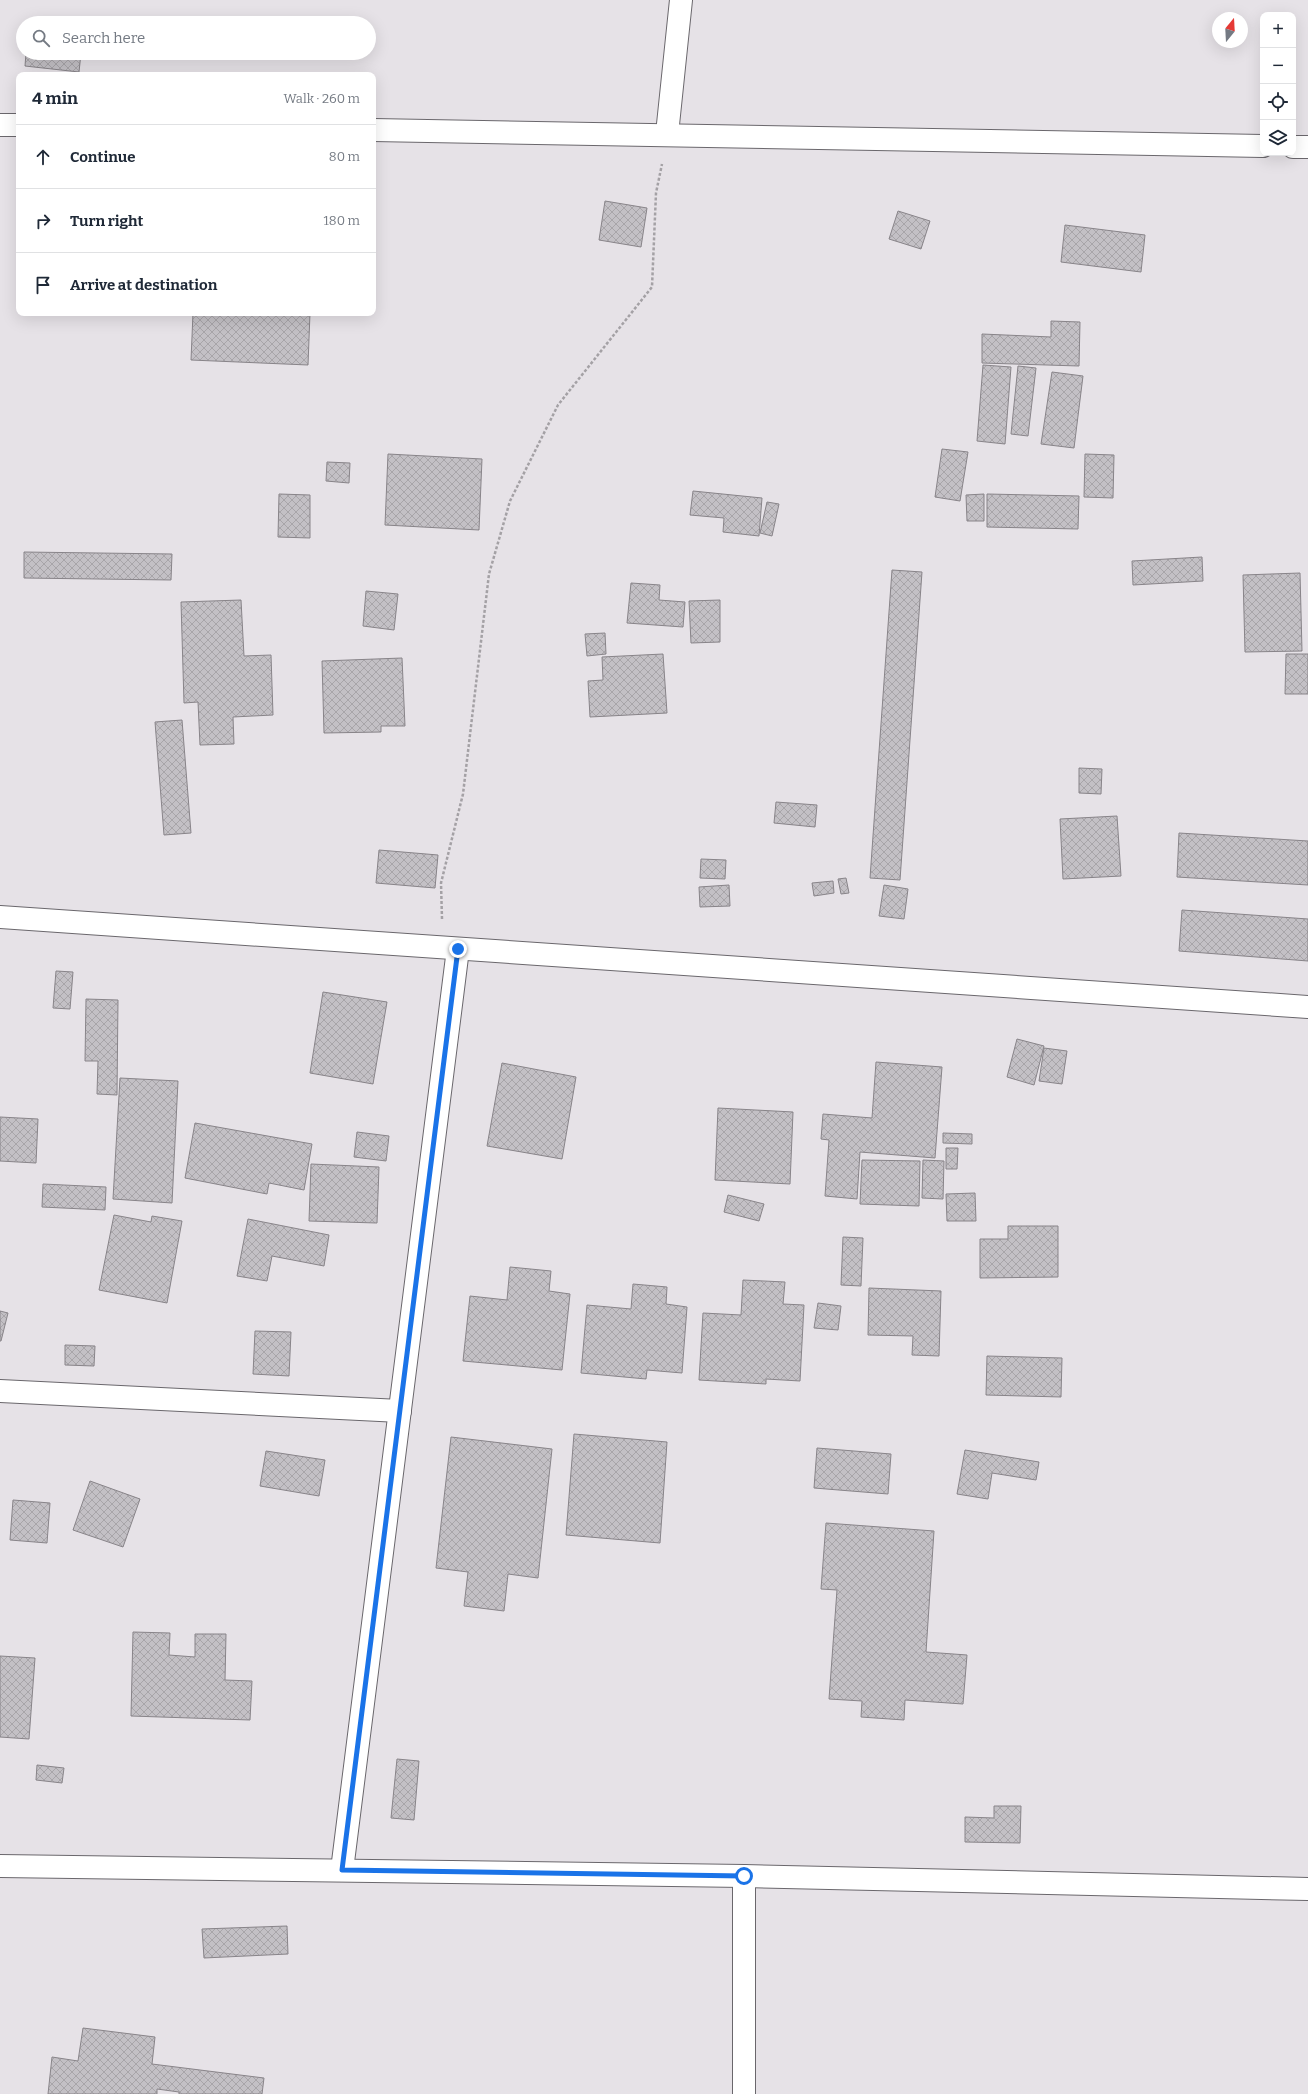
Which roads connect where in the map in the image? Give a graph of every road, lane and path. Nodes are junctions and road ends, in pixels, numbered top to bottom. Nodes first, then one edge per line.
1 (681, 0) edge
2 (0, 124) edge
3 (16, 125) edge
4 (376, 130) edge
5 (667, 134) junction
6 (1260, 146) edge
7 (1296, 147) edge
8 (1308, 147) edge
9 (0, 917) edge
10 (458, 949) junction
11 (1308, 1007) edge
12 (0, 1391) edge
13 (400, 1411) junction
14 (0, 1866) edge
15 (342, 1870) junction
16 (744, 1876) junction
17 (1308, 1889) edge
18 (744, 2094) edge

1 - 5 street
2 - 3 street
4 - 5 street
5 - 6 street
5 - 10 path
7 - 8 street
9 - 10 street
10 - 11 street
10 - 13 street
12 - 13 street
13 - 15 street
14 - 15 street
15 - 16 street
16 - 17 street
16 - 18 street

